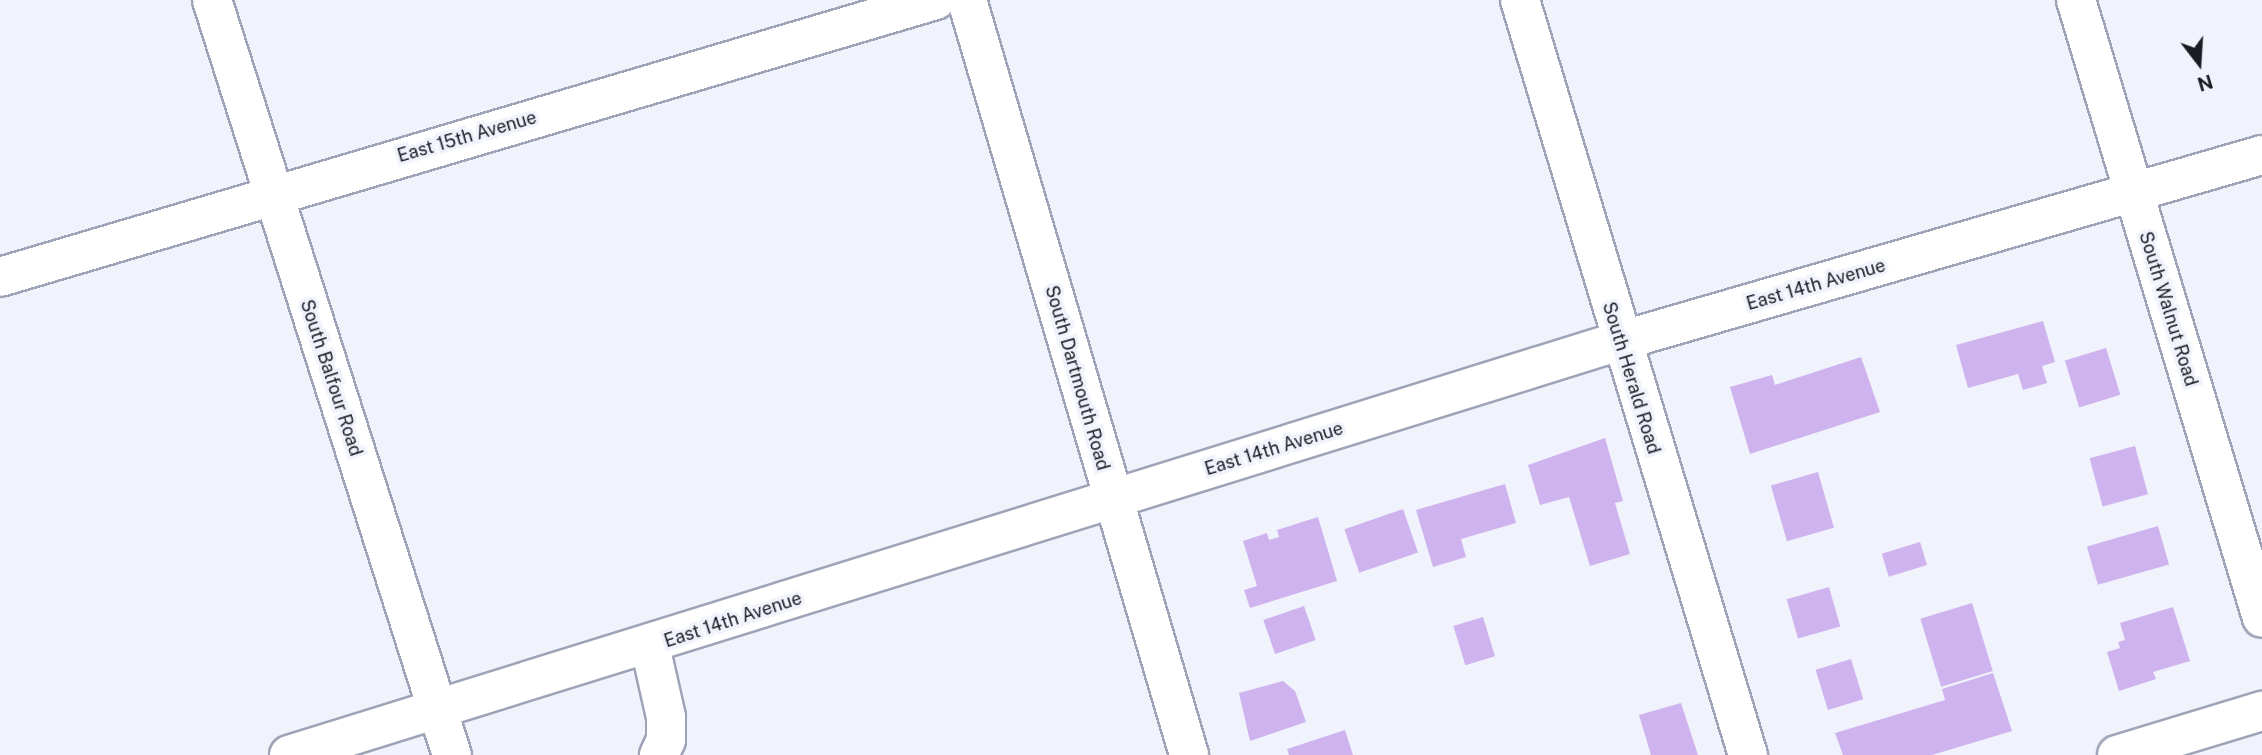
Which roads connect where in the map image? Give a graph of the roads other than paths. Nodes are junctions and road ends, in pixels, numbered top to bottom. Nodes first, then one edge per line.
1 (212, 0) edge
2 (936, 0) edge
3 (967, 0) edge
4 (1520, 0) edge
5 (2076, 0) edge
6 (2262, 155) edge
7 (271, 194) junction
8 (2132, 194) junction
9 (0, 277) edge
10 (1619, 341) junction
11 (1113, 500) junction
12 (2262, 618) edge
13 (650, 646) junction
14 (2262, 711) edge
15 (440, 712) junction
16 (289, 755) edge
17 (452, 755) edge
18 (659, 755) edge
19 (1189, 755) edge
20 (1748, 755) edge
21 (2117, 755) edge

1 - 7 street, South Balfour Road
2 - 7 street, East 15th Avenue
3 - 11 street, South Dartmouth Road
4 - 10 street, South Herald Road
5 - 8 street, South Walnut Road
6 - 8 street, East 14th Avenue
7 - 9 street, East 15th Avenue
7 - 15 street, South Balfour Road
8 - 10 street, East 14th Avenue
8 - 12 street, South Walnut Road
10 - 11 street, East 14th Avenue
10 - 20 street, South Herald Road
11 - 13 street, East 14th Avenue
11 - 19 street, South Dartmouth Road
13 - 15 street, East 14th Avenue
13 - 18 street
14 - 21 street
15 - 16 street, East 14th Avenue
15 - 17 street, South Balfour Road

